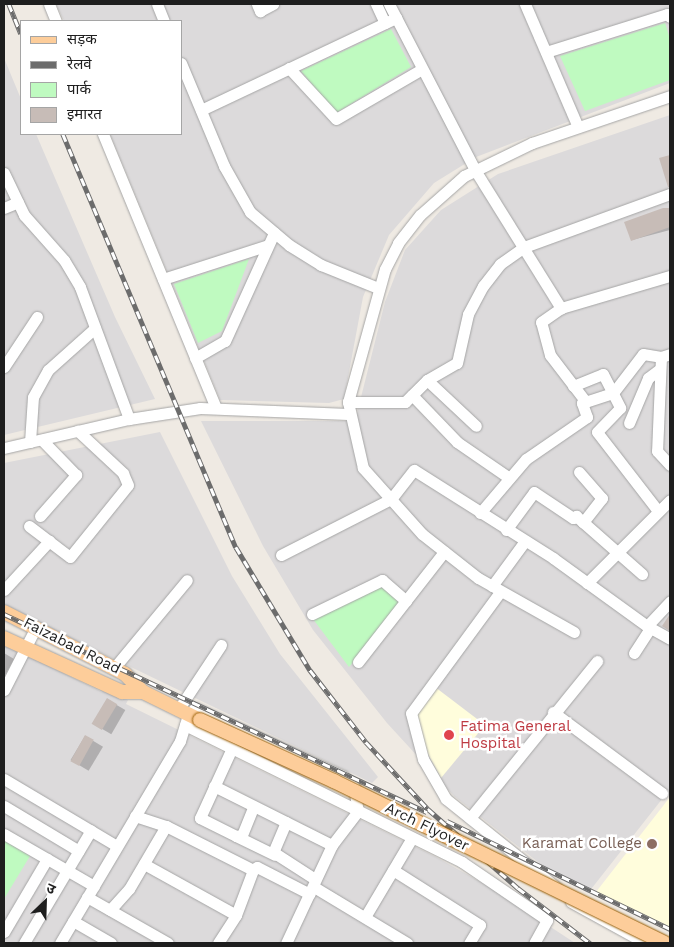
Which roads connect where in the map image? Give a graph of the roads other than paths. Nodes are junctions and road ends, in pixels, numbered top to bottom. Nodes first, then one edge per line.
1 (49, 4) edge
2 (157, 4) edge
3 (257, 4) edge
4 (273, 4) edge
5 (376, 4) edge
6 (389, 4) edge
7 (525, 4) edge
8 (670, 17) edge
9 (56, 20) edge
10 (164, 20) edge
11 (390, 20) junction
12 (546, 52) junction
13 (182, 65) edge
14 (289, 68) junction
15 (422, 68) junction
16 (670, 96) edge
17 (201, 110) junction
18 (578, 127) junction
19 (103, 135) edge
20 (475, 170) junction
21 (4, 173) edge
22 (670, 194) edge
23 (18, 202) junction
24 (4, 208) edge
25 (274, 232) junction
26 (268, 245) junction
27 (524, 247) junction
28 (670, 276) edge
29 (163, 279) junction
30 (378, 288) junction
31 (561, 308) junction
32 (36, 317) dead end
33 (96, 328) junction
34 (665, 355) edge
35 (195, 358) junction
36 (4, 367) edge
37 (660, 369) junction
38 (427, 380) junction
39 (573, 386) junction
40 (613, 393) junction
41 (412, 396) junction
42 (586, 402) junction
43 (216, 408) junction
44 (348, 408) junction
45 (129, 419) junction
46 (629, 423) dead end
47 (476, 426) dead end
48 (78, 431) junction
49 (42, 440) junction
50 (30, 442) junction
51 (4, 448) edge
52 (670, 465) edge
53 (579, 472) dead end
54 (508, 477) junction
55 (391, 499) junction
56 (670, 500) edge
57 (658, 511) junction
58 (480, 513) junction
59 (40, 516) dead end
60 (582, 522) junction
61 (29, 526) dead end
62 (506, 530) junction
63 (48, 541) junction
64 (525, 541) junction
65 (444, 552) junction
66 (618, 552) junction
67 (282, 555) dead end
68 (642, 574) dead end
69 (187, 580) dead end
70 (587, 583) junction
71 (5, 587) edge
72 (496, 589) junction
73 (406, 601) junction
74 (670, 601) edge
75 (4, 612) edge
76 (312, 614) dead end
77 (36, 628) junction
78 (648, 628) junction
79 (574, 632) dead end
80 (4, 638) edge
81 (670, 639) edge
82 (221, 645) dead end
83 (26, 650) junction
84 (634, 653) dead end
85 (597, 661) dead end
86 (358, 662) dead end
87 (114, 668) junction
88 (4, 690) edge
89 (143, 692) junction
90 (553, 712) junction
91 (188, 718) junction
92 (232, 748) junction
93 (4, 779) edge
94 (214, 786) junction
95 (662, 792) dead end
96 (4, 806) edge
97 (254, 806) junction
98 (358, 811) junction
99 (135, 816) junction
100 (470, 818) junction
101 (286, 822) junction
102 (166, 826) junction
103 (91, 830) junction
104 (4, 834) edge
105 (236, 836) junction
106 (412, 838) junction
107 (332, 845) junction
108 (117, 846) junction
109 (79, 851) junction
110 (275, 855) junction
111 (47, 859) junction
112 (144, 864) junction
113 (253, 870) junction
114 (393, 870) junction
115 (67, 871) junction
116 (551, 882) junction
117 (94, 886) junction
118 (313, 887) junction
119 (87, 897) junction
120 (110, 910) junction
121 (236, 915) junction
122 (364, 917) junction
123 (73, 921) junction
124 (4, 932) edge
125 (287, 940) edge
126 (670, 940) edge
127 (64, 942) edge
128 (24, 943) edge
129 (111, 943) edge
130 (168, 943) edge
131 (218, 943) edge
132 (300, 943) edge
133 (405, 943) edge
134 (469, 943) edge
135 (534, 943) edge
136 (646, 943) edge
137 (664, 943) edge

1 - 9 street
2 - 10 street
3 - 4 street
5 - 11 street
6 - 11 street
7 - 12 street
8 - 12 street
11 - 14 street
11 - 15 street
12 - 18 street
13 - 17 street
14 - 15 street
14 - 17 street
15 - 20 street
16 - 18 street
17 - 25 street
18 - 20 street
19 - 29 street
20 - 27 street
20 - 30 street
21 - 23 street
22 - 27 street
23 - 24 street
23 - 33 street
25 - 26 street
25 - 30 street
26 - 29 street
26 - 35 street
27 - 31 street
27 - 38 street
28 - 31 street
29 - 35 street
30 - 44 street
31 - 39 street
32 - 36 street
33 - 45 street
33 - 50 street
34 - 37 street
34 - 40 street
35 - 43 street
37 - 46 street
37 - 52 street
38 - 41 street
38 - 47 street
39 - 40 street
39 - 42 street
40 - 42 street
40 - 57 street
41 - 44 street
41 - 54 street
42 - 54 street
43 - 44 street
43 - 45 street
44 - 55 street
45 - 48 street
48 - 49 street
48 - 63 street
49 - 50 street
49 - 59 street
50 - 51 street
53 - 60 street
54 - 58 street
55 - 58 street
55 - 65 street
55 - 67 street
56 - 57 street
57 - 66 street
58 - 62 street
60 - 62 street
60 - 66 street
61 - 63 street
62 - 64 street
63 - 71 street
64 - 70 street
64 - 72 street
65 - 72 street
65 - 73 street
66 - 68 street
66 - 70 street
69 - 87 street
70 - 78 street
72 - 79 street
72 - 100 street
73 - 76 street
73 - 86 street
74 - 78 street
75 - 77 main road, Faizabad Road
77 - 83 street
77 - 87 main road, Faizabad Road
78 - 81 street
78 - 84 street
80 - 83 main road
82 - 91 street
83 - 88 street
83 - 89 main road
85 - 90 street
87 - 89 main road, Faizabad Road
89 - 91 main road, Faizabad Road
90 - 95 street
90 - 100 street
91 - 92 street
91 - 98 street
91 - 99 street
91 - 137 main road, Arch Flyover, bridge
92 - 94 street
92 - 98 street
93 - 103 street
94 - 97 street
94 - 105 street
96 - 109 street
97 - 101 street
97 - 105 street
98 - 106 street
98 - 107 street
99 - 102 street
99 - 108 street
100 - 116 street
101 - 107 street
101 - 110 street
102 - 112 street
102 - 113 street
103 - 108 street
103 - 109 street
104 - 111 street
105 - 110 street
106 - 114 street
106 - 135 street
107 - 118 street
108 - 117 street
109 - 115 street
110 - 118 street
111 - 115 street
111 - 124 street
112 - 120 street
112 - 121 street
113 - 118 street
113 - 121 street
114 - 122 street
114 - 134 street
115 - 117 street
115 - 128 street
116 - 126 street
116 - 136 street
117 - 119 street
118 - 122 street
118 - 125 street
119 - 120 street
119 - 123 street
120 - 130 street
121 - 131 street
122 - 133 street
123 - 127 street
123 - 129 street
125 - 132 street

